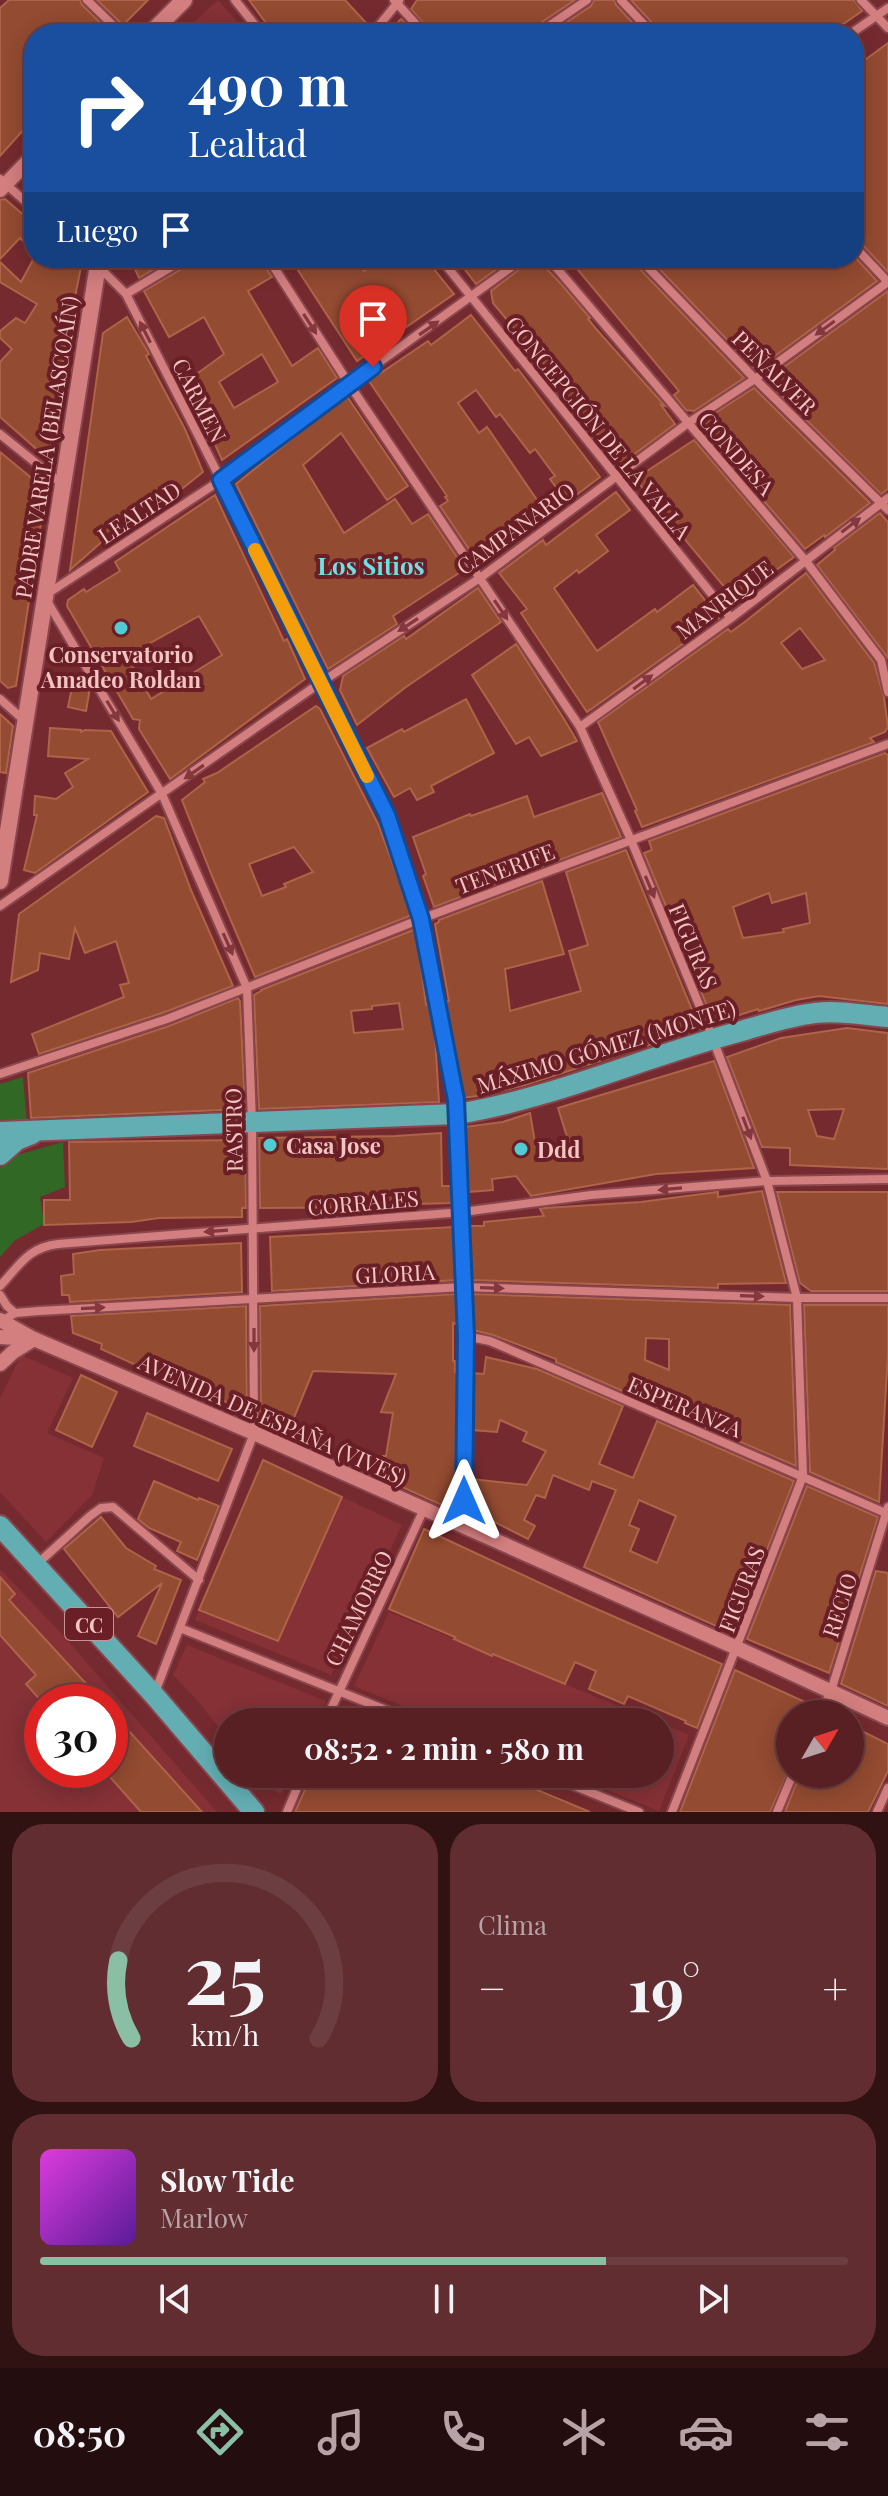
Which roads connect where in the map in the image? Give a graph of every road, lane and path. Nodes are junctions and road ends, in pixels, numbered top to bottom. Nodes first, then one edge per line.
1 (87, 0) edge
2 (184, 0) edge
3 (235, 0) edge
4 (587, 0) edge
5 (621, 0) edge
6 (861, 0) edge
7 (397, 1) edge
8 (888, 8) edge
9 (877, 16) junction
10 (112, 24) edge
11 (160, 24) edge
12 (254, 24) edge
13 (380, 24) edge
14 (417, 24) edge
15 (552, 24) edge
16 (644, 24) edge
17 (864, 25) edge
18 (888, 28) edge
19 (24, 164) edge
20 (2, 185) edge
21 (24, 202) edge
22 (864, 257) edge
23 (94, 268) edge
24 (102, 268) edge
25 (169, 268) edge
26 (274, 268) edge
27 (448, 268) edge
28 (511, 268) edge
29 (556, 268) edge
30 (649, 268) edge
31 (888, 282) edge
32 (126, 294) junction
33 (472, 298) junction
34 (755, 379) junction
35 (349, 384) junction
36 (688, 423) junction
37 (0, 434) edge
38 (615, 477) junction
39 (221, 480) junction
40 (62, 484) junction
41 (886, 503) edge
42 (805, 560) junction
43 (480, 578) junction
44 (44, 596) junction
45 (731, 618) junction
46 (887, 679) edge
47 (320, 683) junction
48 (888, 692) edge
49 (0, 699) edge
50 (26, 722) junction
51 (580, 727) junction
52 (888, 744) edge
53 (162, 794) junction
54 (631, 840) junction
55 (0, 881) edge
56 (0, 906) edge
57 (421, 919) junction
58 (247, 988) junction
59 (888, 1017) edge
60 (712, 1039) junction
61 (0, 1074) edge
62 (457, 1114) junction
63 (252, 1122) junction
64 (43, 1130) junction
65 (0, 1132) edge
66 (0, 1155) edge
67 (888, 1179) edge
68 (767, 1181) junction
69 (463, 1212) junction
70 (252, 1229) junction
71 (463, 1287) junction
72 (1, 1289) edge
73 (254, 1298) junction
74 (797, 1298) junction
75 (888, 1298) edge
76 (15, 1313) junction
77 (1, 1320) edge
78 (466, 1336) junction
79 (0, 1337) edge
80 (34, 1339) junction
81 (0, 1364) edge
82 (254, 1433) junction
83 (803, 1476) junction
84 (888, 1507) edge
85 (424, 1509) junction
86 (888, 1514) edge
87 (0, 1526) edge
88 (464, 1528) junction
89 (0, 1535) edge
90 (30, 1559) junction
91 (199, 1580) junction
92 (180, 1628) junction
93 (737, 1648) junction
94 (338, 1691) junction
95 (831, 1691) junction
96 (154, 1695) junction
97 (827, 1700) edge
98 (331, 1708) edge
99 (381, 1708) edge
100 (888, 1718) edge
101 (297, 1788) edge
102 (580, 1788) edge
103 (787, 1788) edge
104 (888, 1788) edge
105 (254, 1812) edge
106 (287, 1812) edge
107 (639, 1812) edge
108 (672, 1812) edge
109 (777, 1812) edge
110 (877, 1812) edge

1 - 10 street
2 - 11 main road
3 - 12 street
4 - 15 street
5 - 16 street
6 - 9 street
7 - 13 street
7 - 14 street
8 - 9 street
9 - 17 street
9 - 18 street
19 - 20 street
20 - 21 street
22 - 31 street
23 - 40 main road, PADRE VARELA (BELASCOAÍN)
24 - 32 street, CARMEN
25 - 32 street
26 -> 35 street, FIGURAS
27 - 33 street, CONCEPCIÓN DE LA VALLA
28 - 33 street, LEALTAD
29 - 36 street, CONDESA
30 - 34 street, PEÑALVER
31 -> 34 street, CAMPANARIO
39 -> 32 street, CARMEN
35 -> 33 street, LEALTAD
33 - 38 street, CONCEPCIÓN DE LA VALLA
34 - 36 street, CAMPANARIO
34 - 41 street, PEÑALVER
35 - 39 street, LEALTAD
35 - 43 street, FIGURAS
36 - 38 street, CAMPANARIO
36 - 42 street, CONDESA
37 - 40 street
38 - 43 street, CAMPANARIO
38 - 45 street, CONCEPCIÓN DE LA VALLA
39 - 44 street, LEALTAD
39 - 47 street, CARMEN
40 - 44 main road, PADRE VARELA (BELASCOAÍN)
42 -> 41 street, MANRIQUE
42 - 45 street, MANRIQUE
42 - 46 street, CONDESA
43 -> 47 street, CAMPANARIO
43 -> 51 street, FIGURAS
44 - 50 main road, PADRE VARELA (BELASCOAÍN)
44 -> 53 street, RASTRO
51 -> 45 street, MANRIQUE
46 - 48 street
47 -> 53 street, CAMPANARIO
47 - 57 street, CARMEN
49 - 50 street
50 - 55 main road, PADRE VARELA (BELASCOAÍN)
51 - 54 street, FIGURAS
52 - 54 street, TENERIFE
53 - 56 street, CAMPANARIO
53 -> 58 street, RASTRO
54 - 57 street, TENERIFE
54 -> 60 street, FIGURAS
57 - 58 street, TENERIFE
57 - 62 street, CARMEN
58 - 61 street, TENERIFE
58 - 63 street, RASTRO
59 - 60 main road, MÁXIMO GÓMEZ (MONTE)
60 - 62 main road, MÁXIMO GÓMEZ (MONTE)
60 -> 68 street, FIGURAS
62 - 63 main road, MÁXIMO GÓMEZ (MONTE)
62 - 69 street, CARMEN
63 - 64 main road, MÁXIMO GÓMEZ (MONTE)
63 - 70 street, RASTRO
64 - 65 main road, MÁXIMO GÓMEZ (MONTE)
64 - 66 main road
67 - 68 street, CORRALES
68 -> 69 street, CORRALES
68 - 74 street, FIGURAS
69 - 70 street, CORRALES
69 - 71 street, CARMEN
70 -> 72 street, CORRALES
70 - 73 street, RASTRO
71 - 73 street, GLORIA
71 -> 74 street, GLORIA
71 - 78 street, CARMEN
72 - 76 street
76 -> 73 street, GLORIA
73 -> 82 street, RASTRO
74 - 75 street, GLORIA
74 - 83 street, FIGURAS
76 - 77 street, GLORIA
77 - 80 street, AVENIDA DE ESPAÑA (VIVES)
78 - 83 street, ESPERANZA
78 - 88 street, CARMEN
79 - 80 street, AVENIDA DE ESPAÑA (VIVES)
80 - 81 street
80 - 82 street, AVENIDA DE ESPAÑA (VIVES)
82 - 85 street, AVENIDA DE ESPAÑA (VIVES)
82 - 91 street, RASTRO
83 - 86 street, ESPERANZA
83 - 93 street, FIGURAS
84 - 86 street, RECIO
85 - 88 street, AVENIDA DE ESPAÑA (VIVES)
85 - 94 street, CHAMORRO
86 - 95 street, RECIO
87 - 90 main road, CC
88 - 93 street, AVENIDA DE ESPAÑA (VIVES)
89 - 90 main road
90 - 91 street
90 - 96 main road, CC
91 - 92 street, RASTRO
92 - 94 street
92 - 96 street, RASTRO
93 - 95 street, AVENIDA DE ESPAÑA (VIVES)
93 - 108 street, FIGURAS
94 - 98 street, CHAMORRO
94 - 99 street
95 - 97 street, RECIO
95 - 100 street, AVENIDA DE ESPAÑA (VIVES)
96 - 105 main road, CC
101 - 106 street
102 - 107 street
103 - 109 street
104 - 110 street

